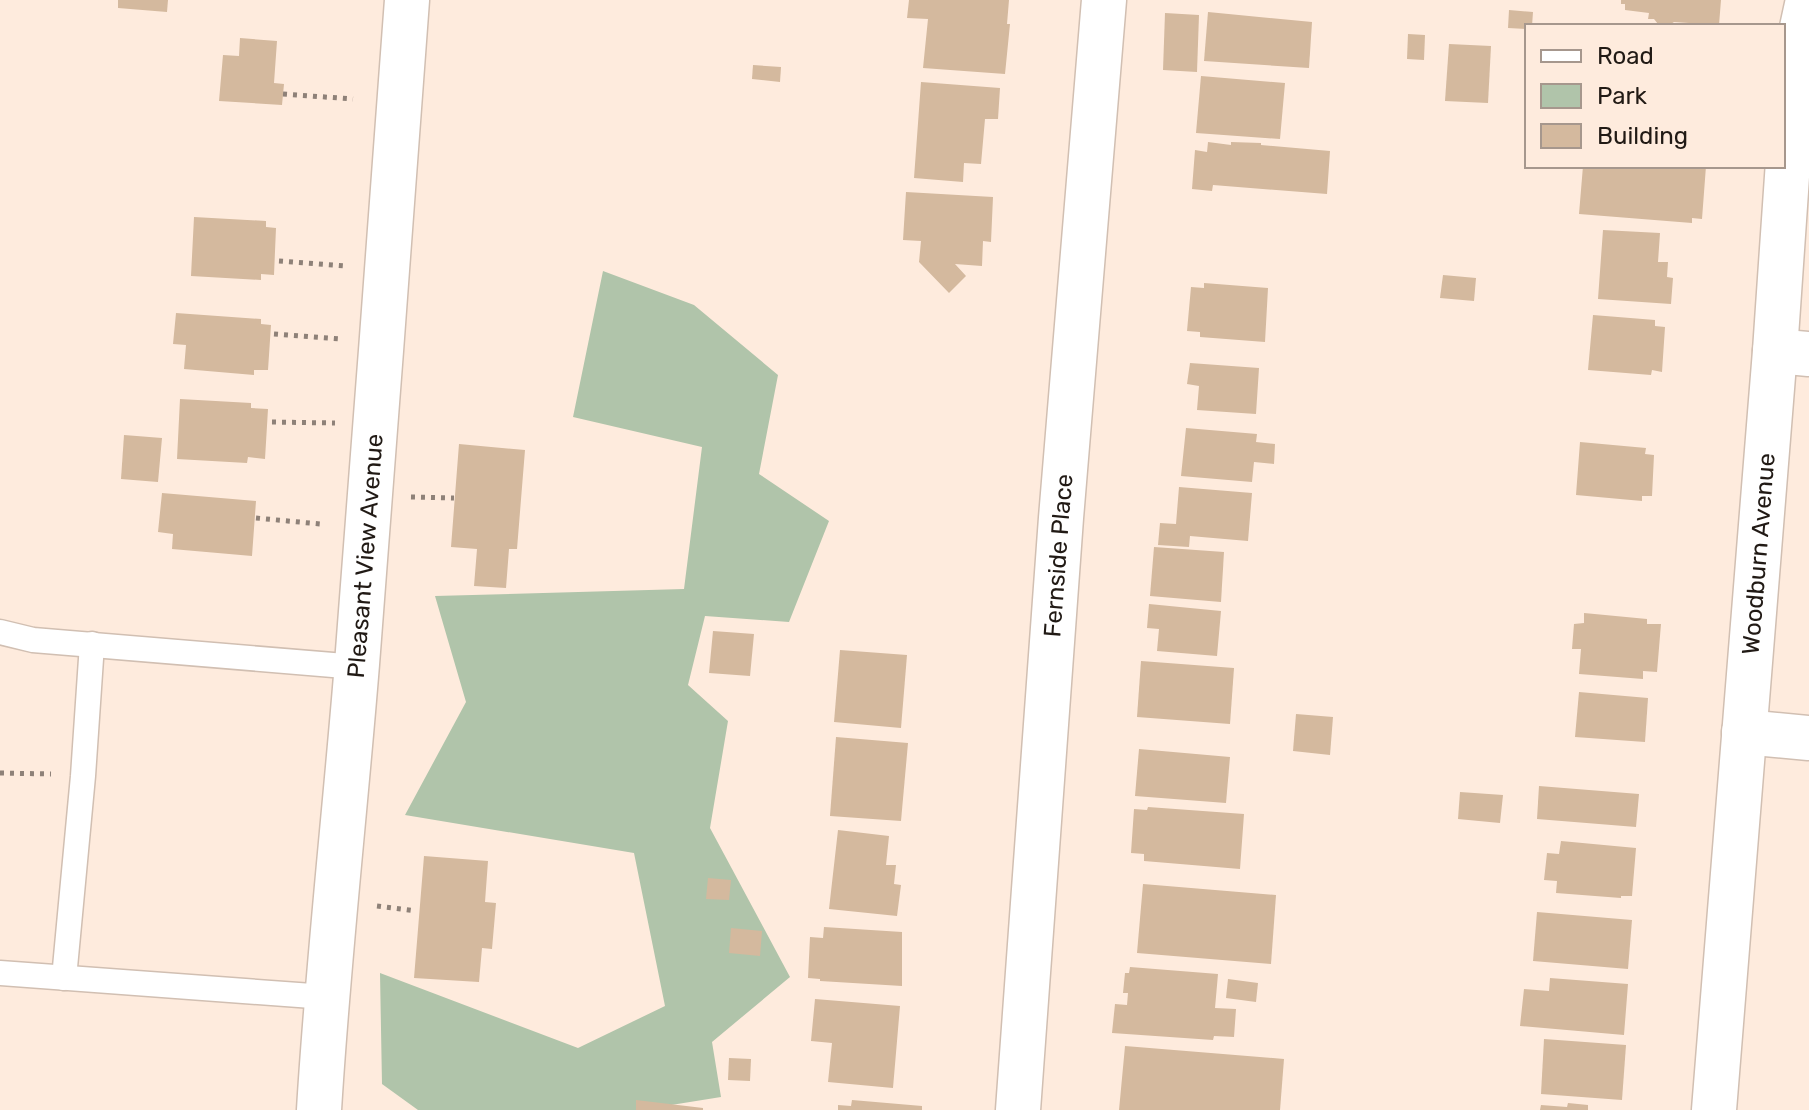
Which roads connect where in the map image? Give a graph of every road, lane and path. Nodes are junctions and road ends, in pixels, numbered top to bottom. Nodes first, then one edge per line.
1 (407, 0) edge
2 (1104, 0) edge
3 (1808, 0) edge
4 (283, 94) dead end
5 (353, 99) dead end
6 (279, 261) dead end
7 (387, 271) junction
8 (274, 334) dead end
9 (381, 342) junction
10 (1792, 353) edge
11 (272, 422) dead end
12 (377, 424) junction
13 (256, 518) dead end
14 (320, 524) dead end
15 (0, 632) edge
16 (92, 644) junction
17 (357, 667) junction
18 (1744, 732) junction
19 (1809, 738) edge
20 (0, 773) edge
21 (59, 774) dead end
22 (0, 973) edge
23 (64, 978) junction
24 (326, 997) junction
25 (319, 1110) edge
26 (1018, 1110) edge
27 (1714, 1110) edge

1 - 7 street, Pleasant View Avenue
2 - 26 street, Fernside Place
3 - 10 street, Woodburn Avenue
4 - 5 path
6 - 7 path
7 - 9 street, Pleasant View Avenue
8 - 9 path
9 - 12 street, Pleasant View Avenue
10 - 18 street, Woodburn Avenue
11 - 12 path
12 - 17 street, Pleasant View Avenue
13 - 14 path
15 - 16 lane
16 - 17 lane
16 - 23 lane
17 - 24 street, Pleasant View Avenue
18 - 19 street
18 - 27 street, Woodburn Avenue
20 - 21 path
22 - 23 lane
23 - 24 lane
24 - 25 street, Pleasant View Avenue

